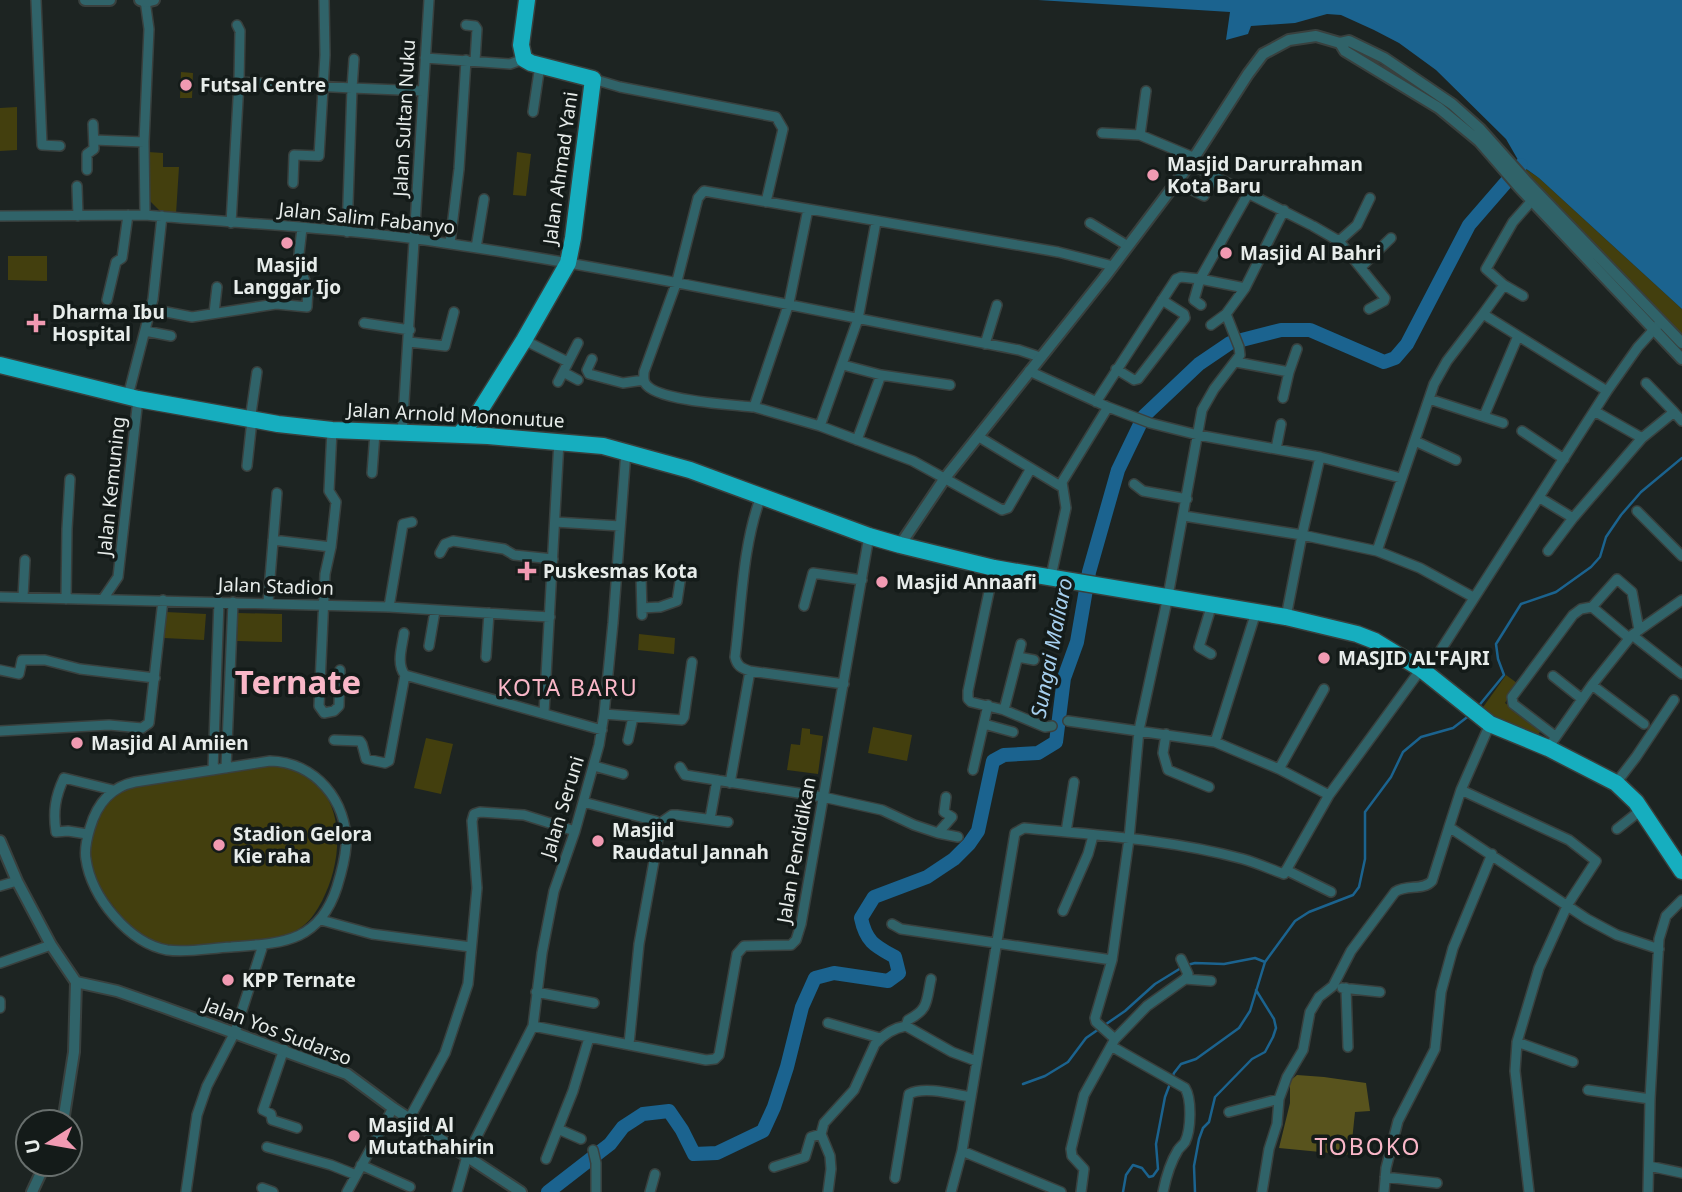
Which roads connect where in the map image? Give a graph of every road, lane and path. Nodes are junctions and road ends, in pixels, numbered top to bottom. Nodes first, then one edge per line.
1 (36, 0) edge
2 (85, 0) edge
3 (110, 0) edge
4 (324, 0) edge
5 (429, 0) edge
6 (527, 0) edge
7 (146, 1) edge
8 (237, 25) dead end
9 (466, 25) dead end
10 (425, 58) junction
11 (354, 59) dead end
12 (471, 61) junction
13 (532, 62) junction
14 (593, 79) junction
15 (239, 82) junction
16 (323, 86) junction
17 (352, 88) junction
18 (423, 91) junction
19 (1146, 91) dead end
20 (533, 112) dead end
21 (93, 124) dead end
22 (1102, 133) dead end
23 (1140, 135) junction
24 (94, 140) junction
25 (144, 142) junction
26 (60, 146) dead end
27 (1192, 161) junction
28 (87, 170) dead end
29 (1214, 176) junction
30 (293, 183) dead end
31 (77, 186) dead end
32 (1192, 190) dead end
33 (1249, 192) junction
34 (1535, 197) junction
35 (1370, 198) dead end
36 (484, 200) dead end
37 (766, 202) junction
38 (808, 209) junction
39 (1284, 211) junction
40 (128, 215) junction
41 (145, 215) junction
42 (0, 216) edge
43 (78, 216) junction
44 (162, 216) junction
45 (876, 222) junction
46 (231, 223) junction
47 (1090, 223) dead end
48 (302, 228) junction
49 (347, 232) junction
50 (1391, 238) dead end
51 (415, 239) junction
52 (1339, 241) junction
53 (450, 243) junction
54 (1128, 246) junction
55 (476, 248) junction
56 (568, 263) junction
57 (1113, 266) junction
58 (1362, 266) junction
59 (1200, 279) junction
60 (677, 281) junction
61 (1504, 285) junction
62 (217, 287) dead end
63 (1245, 288) junction
64 (1523, 296) dead end
65 (107, 299) dead end
66 (1162, 300) junction
67 (789, 303) junction
68 (997, 304) dead end
69 (1201, 304) dead end
70 (151, 309) junction
71 (1370, 309) dead end
72 (454, 312) dead end
73 (214, 313) junction
74 (1226, 314) junction
75 (1483, 314) junction
76 (858, 319) junction
77 (364, 323) dead end
78 (1211, 325) dead end
79 (1658, 325) junction
80 (410, 330) junction
81 (145, 331) junction
82 (172, 336) dead end
83 (1518, 336) junction
84 (524, 340) junction
85 (409, 342) junction
86 (1682, 342) edge
87 (578, 343) dead end
88 (985, 344) junction
89 (1297, 349) dead end
90 (1041, 357) junction
91 (592, 359) dead end
92 (1682, 359) edge
93 (568, 362) junction
94 (1236, 362) junction
95 (0, 365) edge
96 (843, 365) junction
97 (1115, 369) junction
98 (257, 372) dead end
99 (563, 372) junction
100 (1029, 372) junction
101 (1289, 372) junction
102 (881, 375) junction
103 (578, 380) dead end
104 (644, 380) junction
105 (558, 382) dead end
106 (1646, 383) dead end
107 (950, 385) dead end
108 (1607, 391) junction
109 (133, 397) junction
110 (1283, 398) dead end
111 (1429, 399) junction
112 (1096, 402) junction
113 (754, 407) junction
114 (1108, 407) junction
115 (479, 412) junction
116 (1595, 412) junction
117 (1674, 412) junction
118 (1483, 416) junction
119 (251, 420) junction
120 (1682, 421) edge
121 (1503, 423) dead end
122 (1281, 424) dead end
123 (820, 426) junction
124 (332, 430) junction
125 (1522, 431) dead end
126 (374, 433) junction
127 (402, 434) junction
128 (459, 435) junction
129 (1198, 435) junction
130 (488, 436) junction
131 (979, 436) junction
132 (1642, 438) junction
133 (857, 440) junction
134 (559, 441) junction
135 (1415, 441) junction
136 (1276, 449) junction
137 (626, 451) junction
138 (1320, 457) junction
139 (1564, 459) junction
140 (1456, 460) dead end
141 (247, 466) dead end
142 (1030, 470) junction
143 (372, 473) dead end
144 (945, 478) junction
145 (1401, 478) junction
146 (70, 479) dead end
147 (1134, 484) dead end
148 (1062, 487) junction
149 (277, 494) dead end
150 (761, 496) junction
151 (1540, 498) junction
152 (1187, 499) junction
153 (1637, 511) dead end
154 (1184, 516) junction
155 (1573, 518) junction
156 (412, 522) dead end
157 (555, 522) junction
158 (620, 526) junction
159 (1302, 535) junction
160 (869, 536) junction
161 (273, 540) junction
162 (900, 545) junction
163 (331, 547) junction
164 (1377, 551) junction
165 (1548, 551) dead end
166 (440, 553) dead end
167 (1682, 556) edge
168 (553, 559) junction
169 (25, 560) dead end
170 (993, 568) junction
171 (617, 573) junction
172 (681, 575) dead end
173 (1051, 576) junction
174 (118, 577) junction
175 (862, 580) junction
176 (1168, 596) junction
177 (0, 597) edge
178 (23, 597) junction
179 (1473, 597) junction
180 (66, 599) junction
181 (103, 599) junction
182 (128, 599) junction
183 (163, 600) junction
184 (1682, 600) edge
185 (219, 601) junction
186 (233, 601) junction
187 (268, 602) junction
188 (1212, 604) junction
189 (323, 605) junction
190 (804, 606) dead end
191 (389, 607) junction
192 (1592, 607) junction
193 (435, 611) junction
194 (1256, 612) junction
195 (489, 613) junction
196 (550, 617) junction
197 (1286, 617) junction
198 (404, 633) dead end
199 (1633, 634) junction
200 (1021, 644) dead end
201 (429, 646) dead end
202 (1211, 654) dead end
203 (486, 657) dead end
204 (1018, 657) junction
205 (1034, 660) dead end
206 (692, 662) dead end
207 (0, 670) edge
208 (340, 670) dead end
209 (750, 671) junction
210 (1424, 671) junction
211 (1682, 674) edge
212 (405, 675) junction
213 (1553, 676) dead end
214 (155, 678) junction
215 (844, 684) junction
216 (1592, 685) junction
217 (1324, 689) dead end
218 (1583, 699) junction
219 (1674, 700) dead end
220 (988, 705) junction
221 (1004, 710) junction
222 (544, 713) junction
223 (604, 714) junction
224 (633, 717) junction
225 (1068, 721) dead end
226 (1487, 722) junction
227 (1644, 723) dead end
228 (984, 724) junction
229 (1052, 726) dead end
230 (602, 730) junction
231 (1139, 730) junction
232 (0, 731) edge
233 (1013, 732) dead end
234 (1166, 734) junction
235 (334, 740) dead end
236 (628, 740) dead end
237 (1215, 742) junction
238 (1551, 742) junction
239 (593, 766) junction
240 (680, 766) dead end
241 (226, 768) junction
242 (1279, 769) junction
243 (213, 770) junction
244 (973, 770) dead end
245 (623, 774) dead end
246 (717, 780) junction
247 (1073, 782) dead end
248 (730, 783) junction
249 (1616, 783) junction
250 (1209, 787) dead end
251 (113, 790) junction
252 (1461, 790) junction
253 (1329, 795) junction
254 (823, 797) junction
255 (946, 797) dead end
256 (583, 802) junction
257 (1641, 810) junction
258 (710, 819) junction
259 (728, 822) dead end
260 (659, 824) junction
261 (1449, 827) junction
262 (1617, 830) dead end
263 (575, 831) junction
264 (1066, 832) junction
265 (938, 833) junction
266 (88, 834) junction
267 (1093, 836) junction
268 (958, 837) dead end
269 (1129, 839) junction
270 (0, 841) edge
271 (1492, 854) junction
272 (1681, 867) edge
273 (1286, 870) junction
274 (17, 881) junction
275 (0, 886) edge
276 (1331, 892) dead end
277 (1682, 900) edge
278 (1568, 904) junction
279 (1063, 911) dead end
280 (321, 920) junction
281 (892, 924) dead end
282 (263, 944) junction
283 (51, 945) junction
284 (998, 945) junction
285 (471, 947) junction
286 (1659, 949) junction
287 (1112, 960) junction
288 (1181, 960) dead end
289 (0, 963) edge
290 (931, 979) dead end
291 (1185, 979) junction
292 (1211, 981) dead end
293 (76, 982) junction
294 (1333, 986) junction
295 (1346, 989) junction
296 (536, 992) junction
297 (1380, 992) dead end
298 (0, 1001) edge
299 (594, 1003) dead end
300 (0, 1008) edge
301 (828, 1023) dead end
302 (533, 1026) junction
303 (906, 1026) junction
304 (235, 1032) junction
305 (589, 1038) junction
306 (880, 1038) junction
307 (1517, 1042) junction
308 (1113, 1043) junction
309 (629, 1044) junction
310 (1348, 1047) dead end
311 (284, 1049) junction
312 (976, 1061) junction
313 (1573, 1062) dead end
314 (1588, 1090) dead end
315 (970, 1097) junction
316 (1279, 1099) junction
317 (1650, 1099) junction
318 (65, 1108) edge
319 (393, 1108) junction
320 (1229, 1112) dead end
321 (410, 1119) junction
322 (299, 1127) dead end
323 (558, 1129) junction
324 (821, 1134) junction
325 (580, 1139) dead end
326 (267, 1147) dead end
327 (593, 1150) dead end
328 (962, 1151) junction
329 (467, 1156) junction
330 (546, 1159) dead end
331 (361, 1165) junction
332 (1649, 1166) junction
333 (774, 1167) dead end
334 (1682, 1173) edge
335 (655, 1174) dead end
336 (356, 1175) junction
337 (1385, 1177) junction
338 (895, 1178) dead end
339 (1437, 1183) dead end
340 (410, 1187) dead end
341 (262, 1188) dead end
342 (520, 1191) edge
343 (186, 1192) edge
344 (273, 1192) edge
345 (348, 1192) edge
346 (457, 1192) edge
347 (596, 1192) edge
348 (650, 1192) edge
349 (828, 1192) edge
350 (951, 1192) edge
351 (1061, 1192) edge
352 (1081, 1192) edge
353 (1163, 1192) edge
354 (1262, 1192) edge
355 (1384, 1192) edge
356 (1529, 1192) edge
357 (1648, 1192) edge

1 - 26 street
2 - 3 street
4 - 16 street
5 - 10 street, Jalan Sultan Nuku
6 - 13 highway
7 - 25 street
8 - 15 street
9 - 12 street
10 - 12 street
10 - 18 street, Jalan Sultan Nuku
11 - 17 street
12 - 13 street
12 - 53 street
13 - 14 highway, Jalan Ahmad Yani
13 - 20 street
14 - 37 street
14 - 56 highway, Jalan Ahmad Yani
15 - 16 street
15 - 46 street
16 - 17 street
16 - 30 street
17 - 18 street
17 - 49 street
18 - 51 street, Jalan Sultan Nuku
19 - 23 street
21 - 24 street
22 - 23 street
23 - 27 street
24 - 25 street
24 - 28 street
25 - 41 street
27 - 29 street
27 - 34 street
27 - 54 street
29 - 32 street
29 - 33 street
31 - 43 street
33 - 39 street
33 - 59 street
34 - 61 street
34 - 79 street
35 - 52 street
36 - 55 street
37 - 38 street
37 - 60 street
38 - 45 street
38 - 67 street
39 - 52 street
39 - 63 street
40 - 41 street, Jalan Salim Fabanyo
40 - 43 street, Jalan Salim Fabanyo
40 - 65 street
41 - 44 street, Jalan Salim Fabanyo
42 - 43 street, Jalan Salim Fabanyo
44 - 46 street, Jalan Salim Fabanyo
44 - 70 street, Jalan Kemuning
45 - 57 street
45 - 76 street
46 - 48 street, Jalan Salim Fabanyo
47 - 54 street
48 - 49 street, Jalan Salim Fabanyo
48 - 73 street
49 - 51 street, Jalan Salim Fabanyo
50 - 58 street
51 - 53 street, Jalan Salim Fabanyo
51 - 80 street, Jalan Sultan Nuku
52 - 58 street
53 - 55 street, Jalan Salim Fabanyo
54 - 57 street
55 - 56 street, Jalan Salim Fabanyo
56 - 60 street, Jalan Salim Fabanyo
56 - 84 highway, Jalan Ahmad Yani
57 - 90 street
58 - 71 street
59 - 63 street
59 - 66 street
59 - 69 street
60 - 67 street, Jalan Salim Fabanyo
60 - 104 street
61 - 64 street
61 - 75 street
62 - 73 street
63 - 74 street
66 - 97 street
66 - 97 street
67 - 76 street, Jalan Salim Fabanyo
67 - 113 street
68 - 88 street
70 - 73 street
70 - 81 street, Jalan Kemuning
72 - 85 street
74 - 78 street
74 - 94 street
75 - 83 street
75 - 111 street
76 - 88 street, Jalan Salim Fabanyo
76 - 96 street
77 - 80 street
79 - 86 street
79 - 92 street
79 - 108 street
80 - 85 street, Jalan Sultan Nuku
81 - 82 street
81 - 109 street, Jalan Kemuning
83 - 108 street
83 - 118 street
84 - 93 street
84 - 115 highway, Jalan Ahmad Yani
85 - 127 street, Jalan Sultan Nuku
87 - 93 street
88 - 90 street, Jalan Salim Fabanyo
89 - 101 street
90 - 100 street
91 - 104 street
93 - 99 street
94 - 101 street
94 - 129 street
95 - 109 highway, Jalan Arnold Mononutue
96 - 102 street
96 - 123 street
97 - 112 street
98 - 119 street
99 - 103 street
99 - 105 street
100 - 112 street
100 - 131 street
101 - 110 street
102 - 107 street
102 - 133 street
104 - 113 street
106 - 117 street
108 - 116 street
109 - 119 highway, Jalan Arnold Mononutue
109 - 174 street, Jalan Kemuning
111 - 118 street
111 - 135 street
112 - 114 street
113 - 123 street
114 - 129 street
114 - 148 street
115 - 128 highway, Jalan Ahmad Yani
115 - 130 highway
116 - 132 street
116 - 139 street
117 - 120 street
117 - 132 street
118 - 121 street
119 - 124 highway, Jalan Arnold Mononutue
119 - 141 street
122 - 136 street
123 - 133 street
124 - 126 highway, Jalan Arnold Mononutue
124 - 163 street
125 - 139 street
126 - 127 highway, Jalan Arnold Mononutue
126 - 143 street
127 - 128 highway, Jalan Arnold Mononutue
128 - 130 highway, Jalan Arnold Mononutue
129 - 136 street
129 - 152 street
130 - 134 highway, Jalan Arnold Mononutue
131 - 142 street
131 - 144 street
132 - 155 street
133 - 144 street
134 - 137 highway, Jalan Arnold Mononutue
134 - 157 street
135 - 140 street
135 - 145 street
136 - 138 street
137 - 150 highway, Jalan Arnold Mononutue
137 - 158 street, Jalan Seruni
138 - 145 street
138 - 159 street
139 - 151 street
142 - 144 street
142 - 148 street
144 - 162 street
145 - 164 street
146 - 180 street
147 - 152 street
148 - 173 street
149 - 161 street
150 - 160 highway, Jalan Arnold Mononutue
150 - 209 street
151 - 155 street
151 - 179 street
152 - 154 street
153 - 167 street
154 - 159 street
154 - 176 street
155 - 165 street
156 - 191 street
157 - 158 street
157 - 168 street
158 - 171 street, Jalan Seruni
159 - 164 street
159 - 197 street
160 - 162 highway, Jalan Arnold Mononutue
160 - 175 street, Jalan Pendidikan
161 - 163 street
161 - 187 street
162 - 170 highway, Jalan Arnold Mononutue
163 - 189 street
164 - 179 street
166 - 168 street
168 - 196 street
169 - 178 street
170 - 173 highway, Jalan Arnold Mononutue
170 - 220 street
171 - 172 street
171 - 223 street, Jalan Seruni
173 - 176 highway, Jalan Arnold Mononutue
174 - 181 street, Jalan Kemuning
174 - 182 street, Jalan Kemuning
175 - 190 street
175 - 215 street, Jalan Pendidikan
176 - 188 highway, Jalan Arnold Mononutue
176 - 231 street
177 - 178 street, Jalan Stadion
178 - 180 street, Jalan Stadion
179 - 210 street
180 - 181 street, Jalan Stadion
181 - 182 street, Jalan Stadion
182 - 183 street, Jalan Stadion
183 - 185 street, Jalan Stadion
183 - 214 street
184 - 199 street
185 - 186 street, Jalan Stadion
185 - 243 street
186 - 187 street, Jalan Stadion
186 - 241 street
187 - 189 street, Jalan Stadion
188 - 194 highway, Jalan Arnold Mononutue
188 - 202 street
189 - 191 street, Jalan Stadion
189 - 208 street
191 - 193 street, Jalan Stadion
192 - 199 street
192 - 199 street
192 - 238 street
193 - 195 street, Jalan Stadion
193 - 201 street
194 - 197 highway, Jalan Arnold Mononutue
194 - 237 street
195 - 196 street, Jalan Stadion
195 - 203 street
196 - 222 street
197 - 210 highway, Jalan Arnold Mononutue
198 - 212 street
199 - 211 street
199 - 216 street
200 - 204 street
204 - 205 street
204 - 221 street
206 - 224 street
207 - 214 street
209 - 215 street
209 - 248 street
210 - 226 highway, Jalan Arnold Mononutue
210 - 253 street
212 - 222 street
212 - 235 street
213 - 218 street
214 - 232 street
215 - 254 street, Jalan Pendidikan
216 - 218 street
216 - 227 street
217 - 242 street
218 - 238 street
219 - 249 street
220 - 221 street
220 - 228 street
221 - 229 street
222 - 230 street
223 - 224 street
223 - 230 street, Jalan Seruni
224 - 236 street
225 - 231 street
226 - 238 highway, Jalan Arnold Mononutue
226 - 252 street
228 - 233 street
228 - 244 street
230 - 239 street, Jalan Seruni
231 - 234 street
231 - 269 street
234 - 237 street
234 - 250 street
237 - 242 street
238 - 249 highway, Jalan Arnold Mononutue
239 - 245 street
239 - 256 street, Jalan Seruni
240 - 246 street
241 - 243 street
241 - 280 street
242 - 253 street
243 - 251 street
246 - 248 street
246 - 258 street
247 - 264 street
248 - 254 street
249 - 257 highway, Jalan Arnold Mononutue
251 - 266 street
251 - 266 street
252 - 261 street
252 - 278 street
253 - 273 street
254 - 265 street
254 - 309 street, Jalan Pendidikan
255 - 265 street
256 - 260 street
256 - 263 street, Jalan Seruni
257 - 262 street
257 - 272 highway, Jalan Arnold Mononutue
258 - 259 street
258 - 260 street
260 - 309 street
261 - 271 street
261 - 294 street
263 - 285 street
263 - 296 street, Jalan Seruni
264 - 267 street
264 - 284 street
265 - 268 street
266 - 282 street
267 - 269 street
267 - 279 street
269 - 273 street
269 - 287 street
270 - 274 street
271 - 278 street
271 - 337 street
273 - 276 street
274 - 275 street
274 - 283 street
277 - 286 street
278 - 286 street
278 - 307 street
280 - 282 street
280 - 285 street
281 - 284 street
282 - 304 street
283 - 289 street
283 - 293 street
284 - 287 street
284 - 312 street
285 - 321 street
286 - 317 street
287 - 308 street
288 - 291 street
290 - 303 street
291 - 292 street
291 - 308 street
293 - 304 street, Jalan Yos Sudarso
293 - 318 street
294 - 295 street
294 - 316 street
295 - 297 street
295 - 310 street
296 - 299 street
296 - 302 street, Jalan Seruni
298 - 300 street
301 - 306 street
302 - 305 street, Jalan Pendidikan
302 - 329 street, Jalan Seruni
303 - 306 street
303 - 312 street
304 - 311 street, Jalan Yos Sudarso
304 - 343 street
305 - 309 street, Jalan Pendidikan
305 - 323 street
306 - 324 street
307 - 313 street
307 - 356 street
308 - 352 street
308 - 353 street
311 - 319 street, Jalan Yos Sudarso
311 - 322 street
312 - 315 street
314 - 317 street
315 - 328 street
315 - 338 street
316 - 320 street
316 - 354 street
317 - 332 street
319 - 321 street, Jalan Yos Sudarso
319 - 331 street
321 - 329 street, Jalan Yos Sudarso
323 - 325 street
323 - 330 street
324 - 333 street
324 - 349 street
326 - 336 street
327 - 347 street
328 - 350 street
328 - 351 street
329 - 342 street, Jalan Yos Sudarso
329 - 346 street, Jalan Seruni
331 - 336 street
331 - 340 street
332 - 334 street
332 - 357 street
335 - 348 street
336 - 345 street
337 - 339 street
337 - 355 street
341 - 344 street

